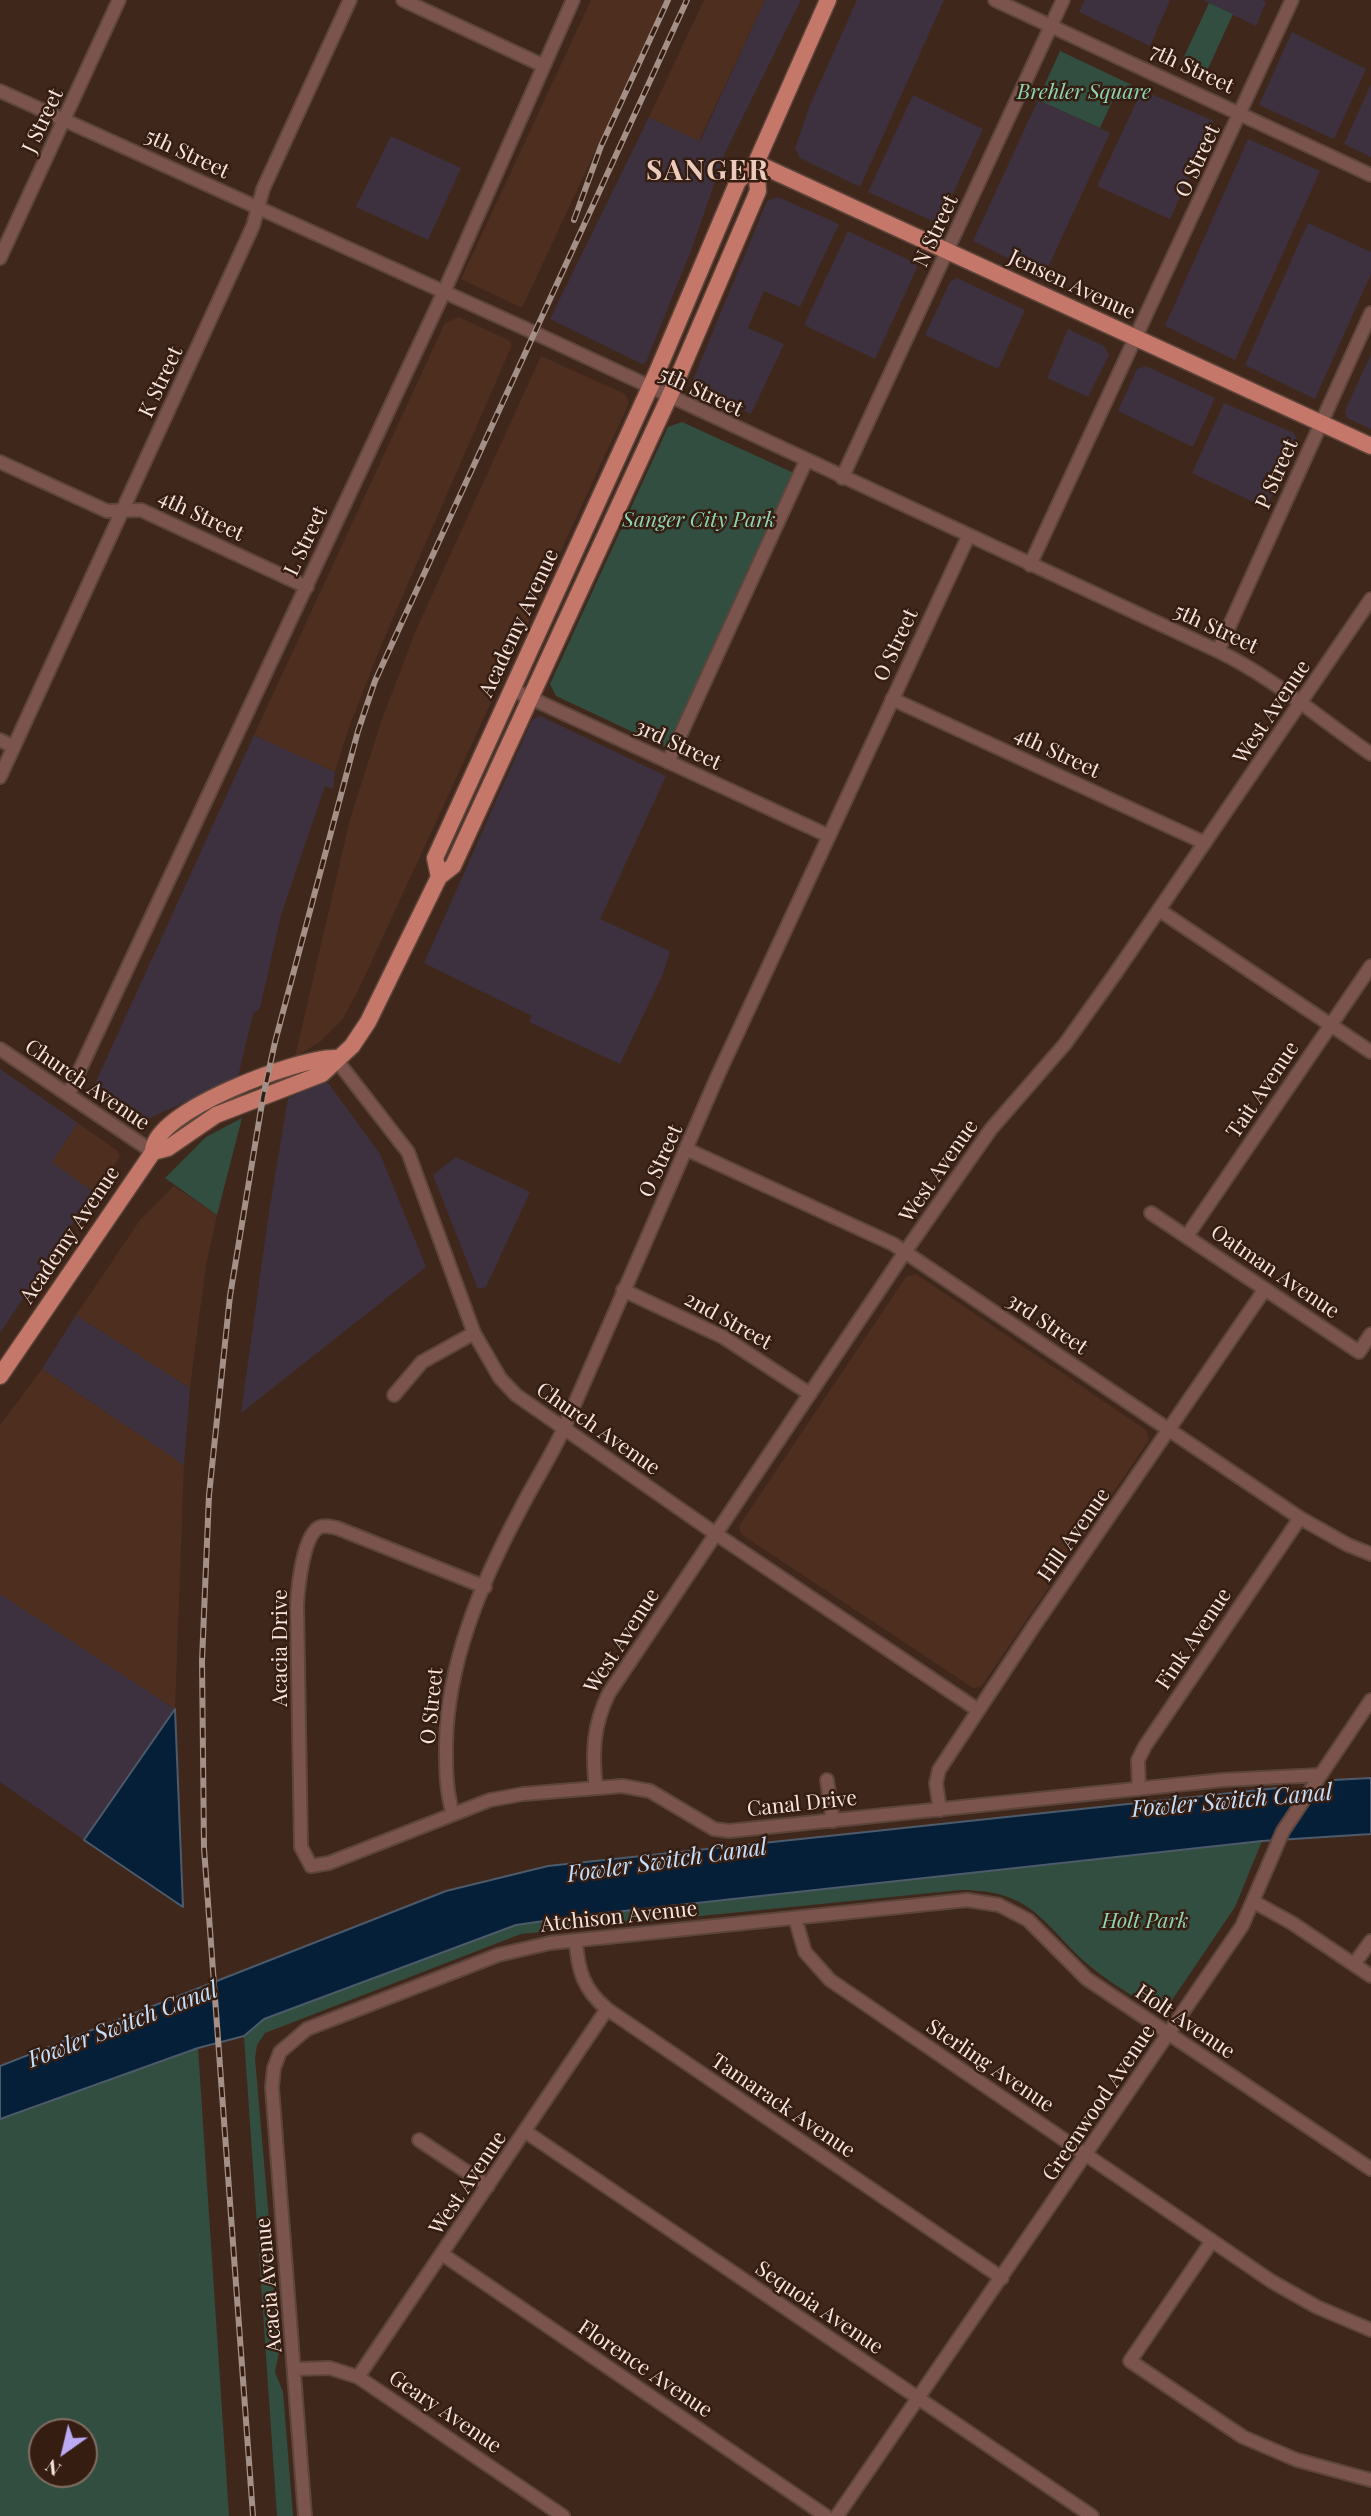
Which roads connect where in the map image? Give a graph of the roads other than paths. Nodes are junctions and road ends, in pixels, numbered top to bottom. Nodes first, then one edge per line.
1 (119, 0) edge
2 (351, 0) edge
3 (403, 0) edge
4 (573, 0) edge
5 (828, 0) edge
6 (995, 0) edge
7 (1063, 0) edge
8 (1292, 0) edge
9 (1051, 26) junction
10 (542, 65) junction
11 (0, 91) edge
12 (1241, 113) junction
13 (65, 120) junction
14 (756, 163) junction
15 (1371, 175) edge
16 (258, 208) junction
17 (948, 251) junction
18 (0, 258) edge
19 (443, 294) junction
20 (1371, 313) edge
21 (1135, 337) junction
22 (650, 388) junction
23 (669, 398) junction
24 (1321, 423) junction
25 (1371, 446) edge
26 (806, 461) junction
27 (0, 462) edge
28 (842, 478) junction
29 (601, 495) junction
30 (124, 509) junction
31 (968, 537) junction
32 (593, 563) junction
33 (1030, 565) junction
34 (307, 587) junction
35 (1371, 599) edge
36 (1218, 651) junction
37 (511, 688) junction
38 (530, 697) junction
39 (892, 699) junction
40 (1301, 704) junction
41 (0, 740) edge
42 (14, 747) junction
43 (1371, 754) edge
44 (668, 762) junction
45 (0, 778) edge
46 (829, 836) junction
47 (1205, 843) junction
48 (439, 877) junction
49 (1158, 910) junction
50 (1371, 966) edge
51 (1331, 1025) junction
52 (0, 1049) edge
53 (1371, 1052) edge
54 (335, 1058) junction
55 (68, 1095) junction
56 (688, 1150) junction
57 (153, 1152) junction
58 (1151, 1213) dead end
59 (1187, 1236) junction
60 (905, 1252) junction
61 (1265, 1289) junction
62 (624, 1290) junction
63 (474, 1334) junction
64 (1371, 1334) edge
65 (0, 1376) edge
66 (810, 1394) junction
67 (394, 1395) dead end
68 (563, 1430) junction
69 (1170, 1430) junction
70 (1300, 1518) junction
71 (716, 1534) junction
72 (1371, 1554) edge
73 (485, 1587) junction
74 (1371, 1700) edge
75 (978, 1710) junction
76 (1320, 1774) junction
77 (827, 1780) dead end
78 (596, 1788) junction
79 (1139, 1789) junction
80 (940, 1810) junction
81 (453, 1814) junction
82 (833, 1821) junction
83 (311, 1866) joint
84 (984, 1901) joint
85 (1254, 1902) junction
86 (795, 1918) junction
87 (1371, 1941) edge
88 (576, 1942) junction
89 (1354, 1964) junction
90 (1371, 1976) edge
91 (607, 2009) junction
92 (1169, 2034) junction
93 (280, 2052) joint
94 (526, 2132) junction
95 (419, 2140) dead end
96 (1086, 2155) junction
97 (1371, 2169) edge
98 (488, 2186) junction
99 (1212, 2241) junction
100 (442, 2255) junction
101 (1002, 2278) junction
102 (1371, 2330) edge
103 (295, 2369) junction
104 (358, 2377) junction
105 (919, 2399) junction
106 (1371, 2480) edge
107 (305, 2516) edge
108 (563, 2516) edge
109 (826, 2516) edge
110 (837, 2516) edge
111 (1092, 2516) edge

1 - 13 street, J Street
2 - 16 street, K Street
3 - 10 street
4 - 10 street, L Street
5 - 14 main road
6 - 9 street, 7th Street
7 - 9 street, N Street
8 - 12 street, O Street
9 - 12 street, 7th Street
9 - 17 street, N Street
10 - 19 street, L Street
11 - 13 street, 5th Street
12 - 15 street, 7th Street
12 - 21 street, O Street
13 - 16 street, 5th Street
13 - 18 street, J Street
14 - 17 main road, Jensen Avenue
14 - 22 main road, Academy Avenue
14 - 23 main road, Academy Avenue
16 - 19 street, 5th Street
16 - 30 street, K Street
17 - 21 main road, Jensen Avenue
17 - 28 street, N Street
19 - 22 street, 5th Street
19 - 34 street, L Street
20 - 24 street, P Street
21 - 24 main road, Jensen Avenue
21 - 33 street, O Street
22 - 23 street, 5th Street
22 - 29 main road, Academy Avenue
23 - 26 street, 5th Street
23 - 32 main road, Academy Avenue
24 - 25 main road, Jensen Avenue
24 - 36 street, P Street
26 - 28 street, 5th Street
26 - 44 street
27 - 30 street, 4th Street
28 - 31 street, 5th Street
29 - 32 main road
29 - 37 main road, Academy Avenue
30 - 34 street, 4th Street
30 - 42 street, K Street
31 - 33 street, 5th Street
31 - 39 street, O Street
32 - 38 main road, Academy Avenue
33 - 36 street, 5th Street
34 - 55 street, L Street
35 - 40 street, West Avenue
36 - 40 street, 5th Street
37 - 38 street, 3rd Street
37 - 48 main road, Academy Avenue
38 - 44 street, 3rd Street
38 - 48 main road, Academy Avenue
39 - 46 street, O Street
39 - 47 street, 4th Street
40 - 43 street, 5th Street
40 - 47 street, West Avenue
41 - 42 street
42 - 45 street, K Street
44 - 46 street, 3rd Street
46 - 56 street, O Street
47 - 49 street, West Avenue
48 - 54 main road, Academy Avenue
49 - 51 street
49 - 60 street, West Avenue
50 - 51 street, Tait Avenue
51 - 53 street
51 - 59 street, Tait Avenue
52 - 55 street, Church Avenue
54 - 57 main road, Academy Avenue
54 - 63 street, Church Avenue
55 - 57 street, Church Avenue
56 - 60 street, 3rd Street
56 - 62 street, O Street
57 - 65 main road, Academy Avenue
58 - 59 street, Oatman Avenue
59 - 61 street, Oatman Avenue
60 - 66 street, West Avenue
60 - 69 street, 3rd Street
61 - 64 street, Oatman Avenue
61 - 69 street, Hill Avenue
62 - 66 street, 2nd Street
62 - 68 street, O Street
63 - 67 street
63 - 68 street, Church Avenue
66 - 71 street, West Avenue
68 - 71 street, Church Avenue
68 - 73 street, O Street
69 - 70 street, 3rd Street
69 - 75 street, Hill Avenue
70 - 72 street, 3rd Street
70 - 79 street, Fink Avenue
71 - 75 street, Church Avenue
71 - 78 street, West Avenue
73 - 81 street, O Street
73 - 83 street, Acacia Drive
74 - 76 street, Greenwood Avenue
75 - 80 street, Hill Avenue
76 - 79 street, Canal Drive
76 - 85 street, Greenwood Avenue
77 - 82 street
78 - 81 street, Canal Drive
78 - 82 street, Canal Drive
79 - 80 street, Canal Drive
80 - 82 street, Canal Drive
81 - 83 street, Canal Drive
84 - 86 street, Atchison Avenue
84 - 92 street, Holt Avenue
85 - 89 street
85 - 92 street, Greenwood Avenue
86 - 88 street, Atchison Avenue
86 - 96 street, Sterling Avenue
87 - 89 street
88 - 91 street, Tamarack Avenue
88 - 93 street, Atchison Avenue
89 - 90 street
91 - 94 street, West Avenue
91 - 101 street, Tamarack Avenue
92 - 96 street, Greenwood Avenue
92 - 97 street, Holt Avenue
93 - 103 street, Acacia Avenue
94 - 98 street, West Avenue
94 - 105 street, Sequoia Avenue
95 - 98 street
96 - 99 street, Sterling Avenue
96 - 101 street, Greenwood Avenue
98 - 100 street, West Avenue
99 - 102 street, Sterling Avenue
99 - 106 street
100 - 104 street, West Avenue
100 - 109 street, Florence Avenue
101 - 105 street, Greenwood Avenue
103 - 104 street, Geary Avenue
103 - 107 street, Acacia Avenue
104 - 108 street, Geary Avenue
105 - 110 street, Greenwood Avenue
105 - 111 street, Sequoia Avenue

